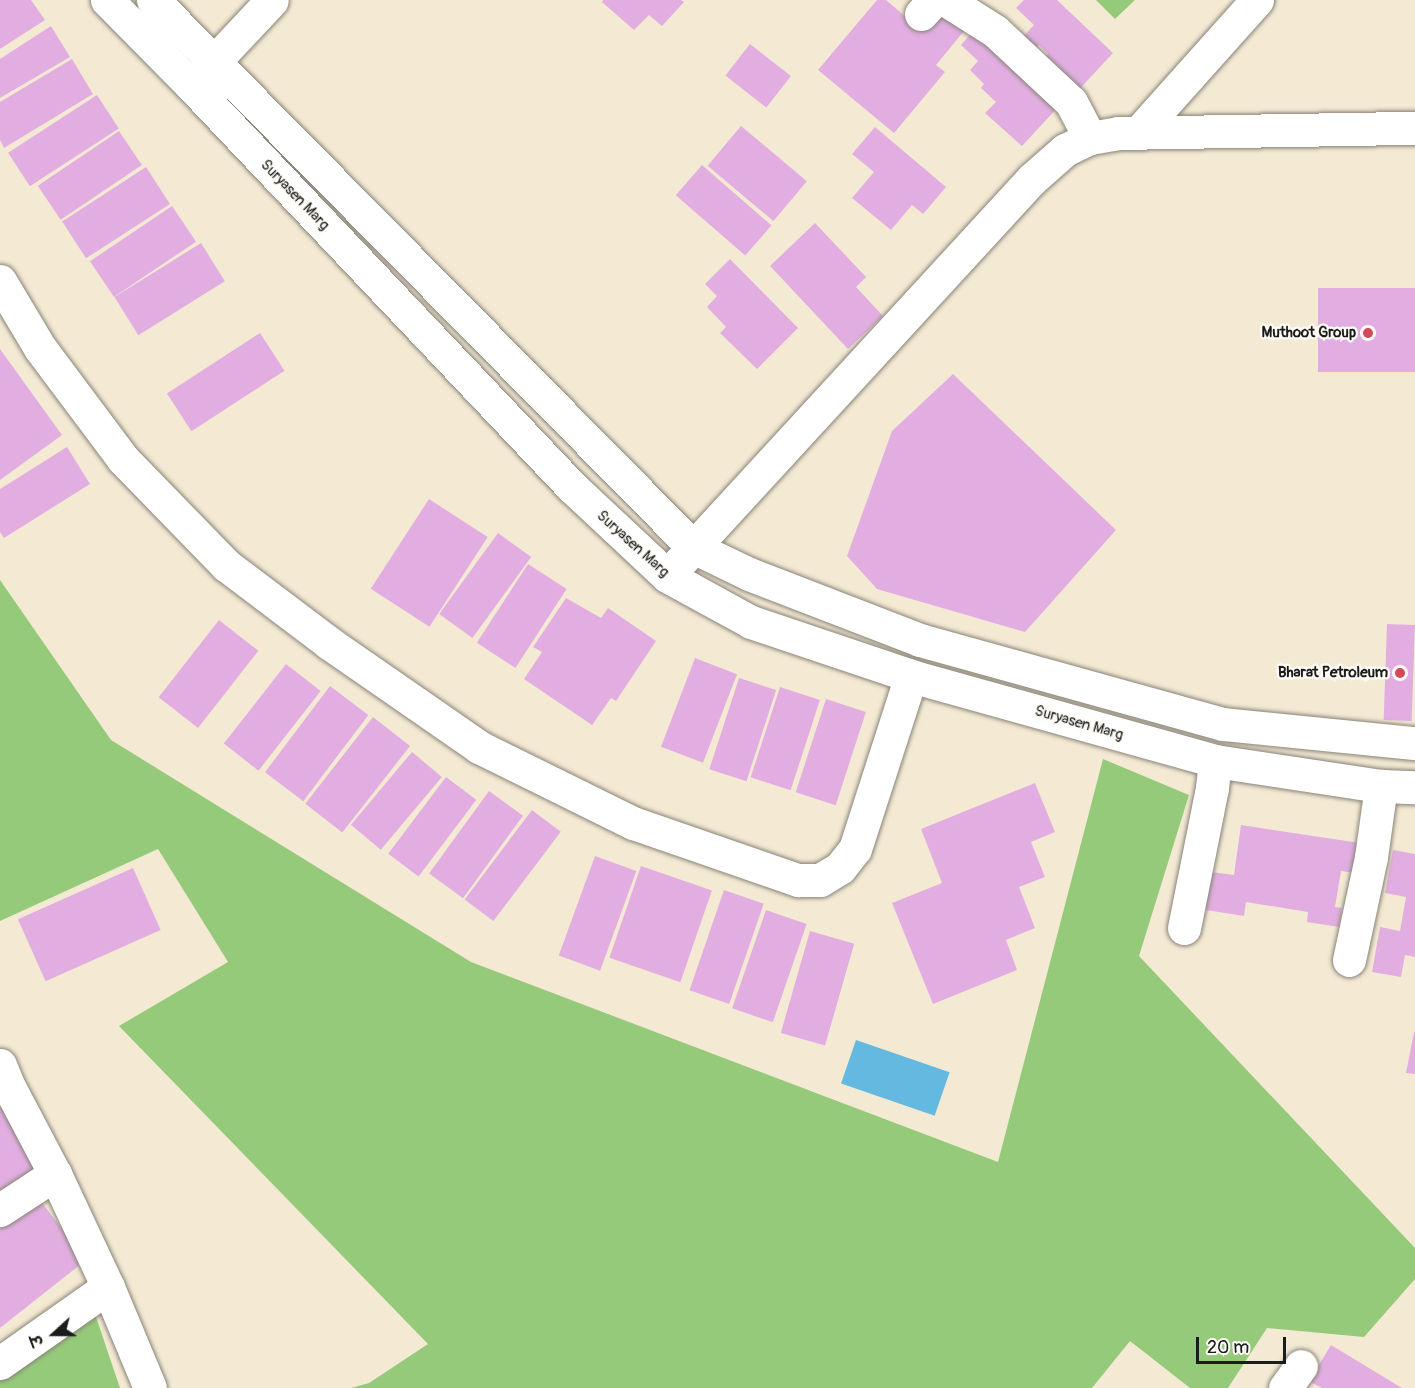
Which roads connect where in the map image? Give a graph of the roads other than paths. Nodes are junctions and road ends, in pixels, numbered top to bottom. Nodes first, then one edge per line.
1 (107, 0) edge
2 (153, 0) edge
3 (272, 0) edge
4 (1257, 0) edge
5 (934, 5) edge
6 (215, 62) junction
7 (191, 85) junction
8 (1415, 128) edge
9 (1139, 132) junction
10 (1090, 138) junction
11 (0, 281) edge
12 (693, 547) junction
13 (666, 576) junction
14 (911, 676) junction
15 (1415, 743) edge
16 (1215, 761) junction
17 (1381, 786) junction
18 (1415, 787) edge
19 (1184, 928) dead end
20 (1349, 960) dead end
21 (2, 1075) edge
22 (55, 1174) junction
23 (0, 1210) edge
24 (108, 1287) junction
25 (0, 1363) edge
26 (150, 1388) edge

1 - 7 street, Suryasen Marg
2 - 6 street
3 - 6 street
4 - 9 street
5 - 10 street
6 - 7 street
6 - 12 street
7 - 13 street, Suryasen Marg
8 - 9 street
9 - 10 street
10 - 12 street
11 - 14 street
12 - 13 street
12 - 15 street
13 - 14 street, Suryasen Marg
14 - 16 street, Suryasen Marg
16 - 17 street, Suryasen Marg
16 - 19 street
17 - 18 street, Suryasen Marg
17 - 20 street
21 - 22 street
22 - 23 street
22 - 24 street
24 - 25 street
24 - 26 street

